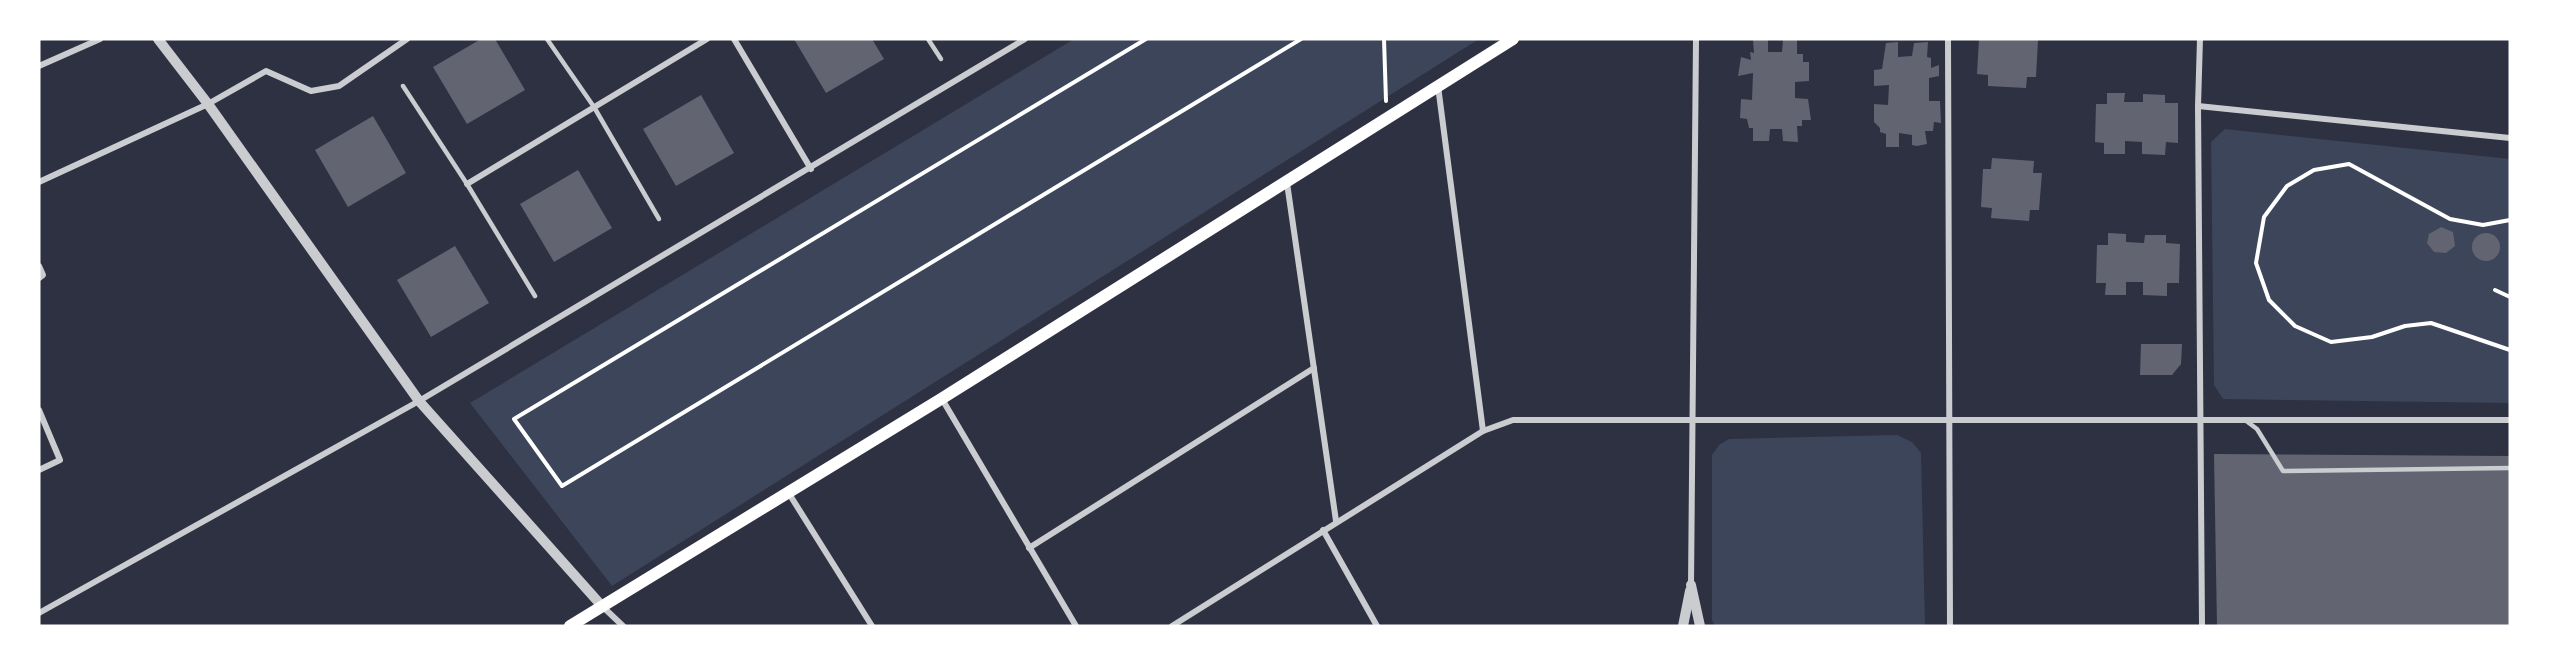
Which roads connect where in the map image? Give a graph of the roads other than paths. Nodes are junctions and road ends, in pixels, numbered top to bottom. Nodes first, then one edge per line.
1 (100, 39) edge
2 (158, 39) edge
3 (407, 39) edge
4 (547, 39) edge
5 (707, 39) edge
6 (734, 39) edge
7 (928, 39) edge
8 (1025, 39) edge
9 (1513, 39) edge
10 (1696, 39) edge
11 (1948, 39) edge
12 (2200, 39) edge
13 (941, 59) dead end
14 (39, 66) edge
15 (404, 86) dead end
16 (1438, 86) junction
17 (208, 104) junction
18 (2198, 106) junction
19 (594, 107) junction
20 (2510, 138) edge
21 (811, 169) junction
22 (39, 182) edge
23 (1287, 183) junction
24 (467, 184) junction
25 (659, 219) dead end
26 (39, 266) edge
27 (39, 278) edge
28 (535, 296) dead end
29 (1314, 368) junction
30 (942, 399) junction
31 (419, 400) junction
32 (39, 410) edge
33 (1691, 418) junction
34 (1950, 419) junction
35 (2200, 419) junction
36 (2244, 419) junction
37 (2510, 420) edge
38 (1483, 431) junction
39 (2510, 468) edge
40 (39, 470) edge
41 (788, 491) junction
42 (1336, 521) junction
43 (1323, 530) junction
44 (1029, 548) junction
45 (1691, 585) junction
46 (601, 606) junction
47 (39, 613) edge
48 (570, 626) edge
49 (622, 626) edge
50 (872, 626) edge
51 (1076, 626) edge
52 (1172, 626) edge
53 (1377, 626) edge
54 (1683, 626) edge
55 (1700, 626) edge
56 (1950, 626) edge
57 (2202, 626) edge

1 - 14 street
2 - 17 street
3 - 17 street
4 - 19 lane
5 - 19 street
6 - 21 street
7 - 13 lane
8 - 21 street
9 - 16 main road
10 - 33 street
11 - 34 street
12 - 18 street
15 - 24 lane
16 - 23 main road
16 - 38 street
17 - 22 street
17 - 31 street
18 - 20 street
18 - 35 street
19 - 24 street
19 - 25 lane
21 - 31 street
23 - 29 street
23 - 30 main road
24 - 28 lane
26 - 27 street
29 - 42 street
29 - 44 street
30 - 41 main road
30 - 44 street
31 - 46 street
31 - 47 street
32 - 40 street
33 - 34 street
33 - 38 street
33 - 45 street
34 - 35 street
34 - 56 street
35 - 36 street
35 - 57 street
36 - 37 street
36 - 39 lane
38 - 42 street
41 - 46 main road
41 - 50 street
42 - 43 street
43 - 52 street
43 - 53 street
44 - 51 street
45 - 54 street
45 - 55 street
46 - 48 main road
46 - 49 street

